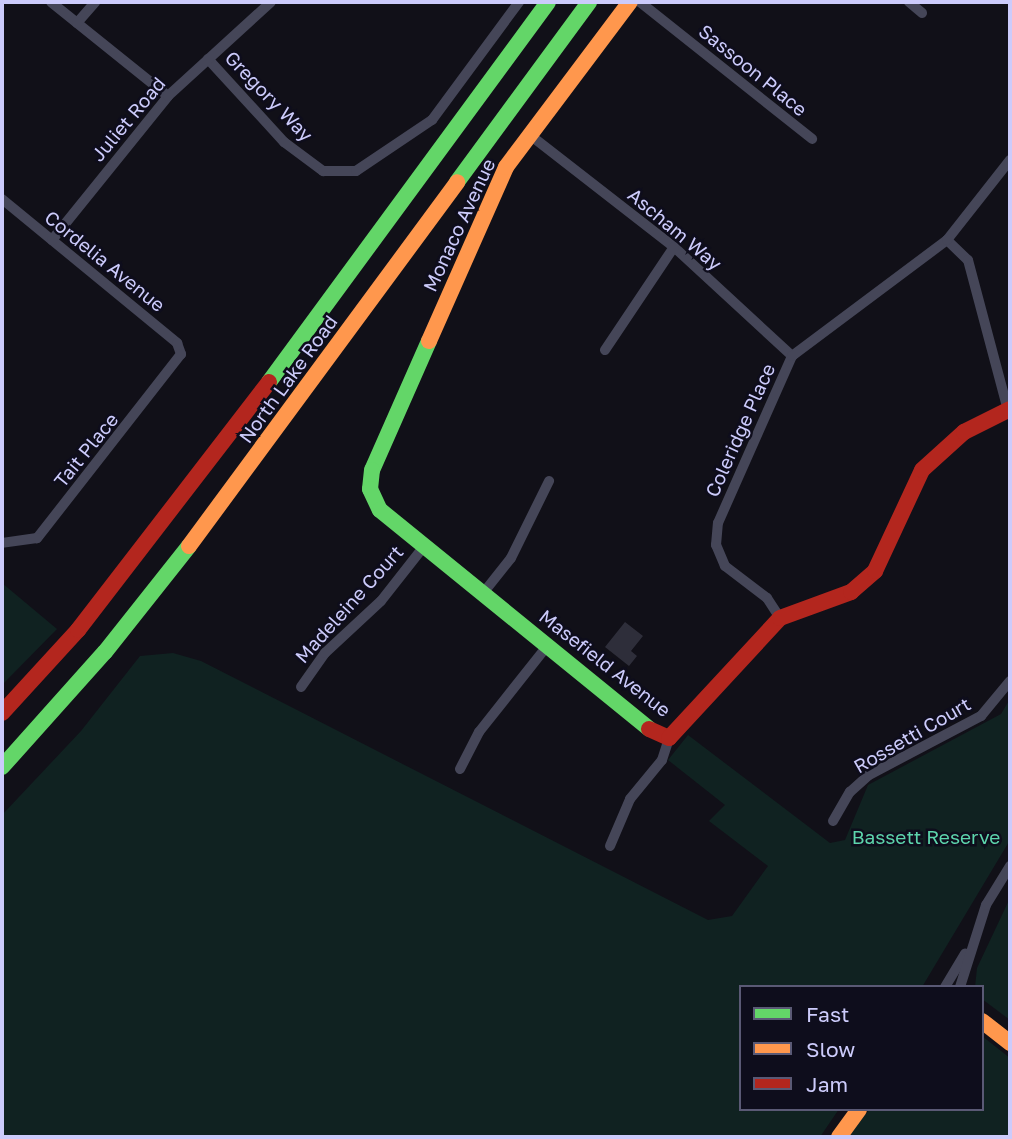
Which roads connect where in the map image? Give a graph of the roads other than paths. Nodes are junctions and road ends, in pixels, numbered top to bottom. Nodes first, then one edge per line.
1 (51, 2) edge
2 (95, 2) edge
3 (271, 2) edge
4 (519, 2) edge
5 (548, 2) edge
6 (589, 2) edge
7 (630, 2) edge
8 (640, 2) edge
9 (909, 2) edge
10 (922, 13) dead end
11 (77, 23) junction
12 (208, 59) junction
13 (168, 96) junction
14 (530, 135) junction
15 (812, 139) dead end
16 (1010, 160) edge
17 (2, 200) edge
18 (52, 240) junction
19 (947, 240) junction
20 (674, 247) junction
21 (604, 349) dead end
22 (181, 354) joint
23 (792, 356) junction
24 (1009, 410) edge
25 (549, 481) dead end
26 (370, 489) joint
27 (2, 543) edge
28 (425, 545) junction
29 (484, 592) junction
30 (780, 618) junction
31 (548, 645) junction
32 (1010, 681) edge
33 (301, 687) dead end
34 (2, 713) edge
35 (669, 738) junction
36 (2, 767) edge
37 (460, 769) dead end
38 (833, 821) dead end
39 (610, 846) dead end
40 (1010, 866) edge
41 (970, 946) junction
42 (946, 985) edge
43 (960, 985) edge
44 (984, 1023) edge
45 (1010, 1043) edge
46 (858, 1111) edge
47 (869, 1111) edge
48 (839, 1137) edge
49 (851, 1137) edge

1 - 11 street
2 - 11 street
3 - 12 street, Juliet Road
4 - 12 street, Gregory Way
5 - 34 main road, North Lake Road
6 - 36 main road, North Lake Road
7 - 14 main road, Monaco Avenue
8 - 15 street, Sassoon Place
9 - 10 street
11 - 13 street
12 - 13 street, Juliet Road
13 - 18 street, Juliet Road
14 - 20 street, Ascham Way
14 - 26 main road, Monaco Avenue
16 - 19 street, Coleridge Place
17 - 18 street, Cordelia Avenue
18 - 22 street, Cordelia Avenue
19 - 23 street, Coleridge Place
19 - 24 street
20 - 21 street
20 - 23 street, Ascham Way
22 - 27 street, Tait Place
23 - 30 street, Coleridge Place
24 - 30 main road, Masefield Avenue
25 - 29 street
26 - 28 main road, Masefield Avenue
28 - 29 main road, Masefield Avenue
28 - 33 street, Madeleine Court
29 - 31 main road, Masefield Avenue
30 - 35 main road, Masefield Avenue
31 - 35 main road, Masefield Avenue
31 - 37 street
32 - 38 street, Rossetti Court
35 - 39 street
40 - 41 street
41 - 42 street
41 - 43 street
44 - 45 main road
46 - 48 main road
47 - 49 main road

